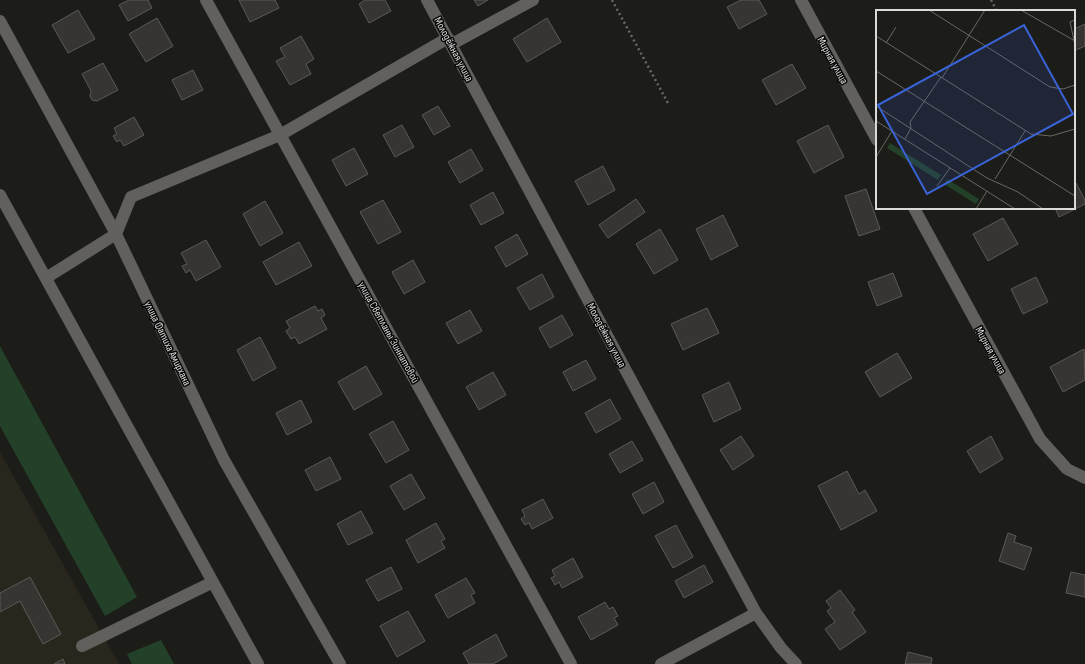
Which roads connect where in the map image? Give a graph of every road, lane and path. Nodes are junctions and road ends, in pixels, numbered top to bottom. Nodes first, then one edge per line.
1 (206, 0) edge
2 (427, 0) edge
3 (533, 0) edge
4 (612, 0) edge
5 (801, 0) edge
6 (991, 0) edge
7 (996, 10) edge
8 (0, 21) edge
9 (450, 41) junction
10 (669, 105) dead end
11 (280, 135) junction
12 (876, 138) edge
13 (0, 195) edge
14 (915, 209) edge
15 (116, 234) junction
16 (46, 278) junction
17 (1085, 478) edge
18 (213, 582) junction
19 (756, 613) junction
20 (82, 646) dead end
21 (258, 664) edge
22 (340, 664) edge
23 (572, 664) edge
24 (661, 664) edge
25 (796, 664) edge

1 - 11 street, улица Светланы Зиннатовой
2 - 9 street, Молодёжная улица
3 - 9 street
4 - 10 path
5 - 12 street, Мирная улица
6 - 7 path
8 - 15 street, улица Фатиха Амирхана
9 - 11 street
9 - 19 street, Молодёжная улица
11 - 15 street
11 - 23 street, улица Светланы Зиннатовой
13 - 16 street
14 - 17 street, Мирная улица
15 - 16 street
15 - 22 street, улица Фатиха Амирхана
16 - 18 street
18 - 20 street
18 - 21 street
19 - 24 street
19 - 25 street, Молодёжная улица

